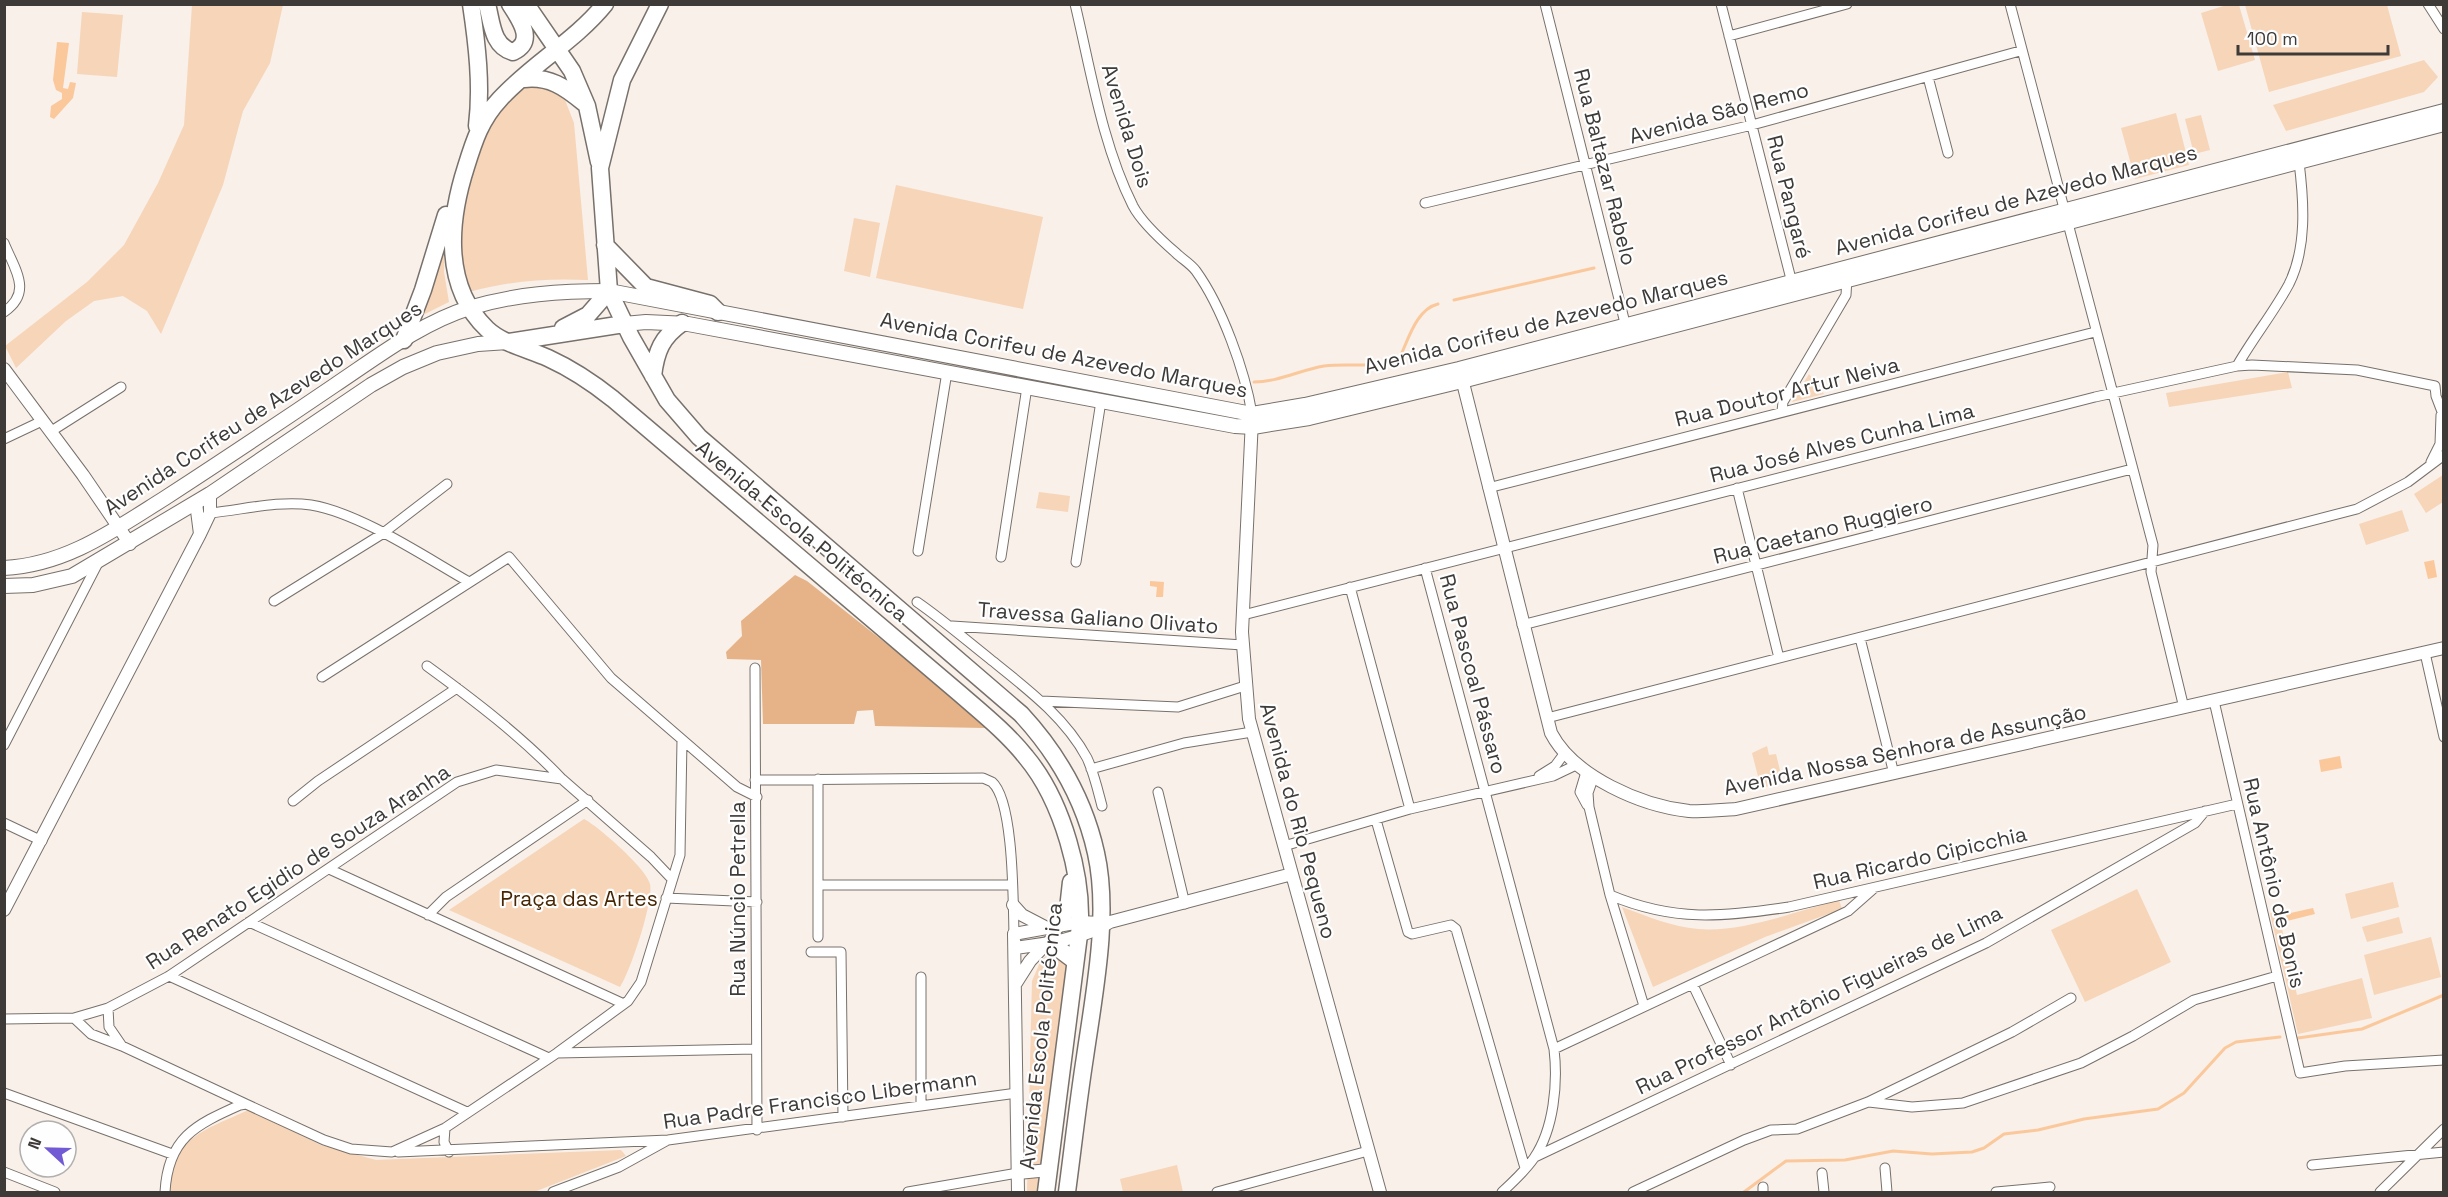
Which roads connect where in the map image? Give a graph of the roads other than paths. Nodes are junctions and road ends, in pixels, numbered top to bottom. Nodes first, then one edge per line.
1 (471, 4) edge
2 (487, 4) edge
3 (510, 4) edge
4 (526, 4) edge
5 (605, 4) edge
6 (660, 4) edge
7 (1075, 4) edge
8 (1545, 4) edge
9 (1721, 4) edge
10 (1847, 4) edge
11 (2010, 4) edge
12 (2428, 4) edge
13 (2444, 29) edge
14 (1729, 36) junction
15 (558, 47) junction
16 (2020, 51) junction
17 (1928, 77) junction
18 (524, 78) junction
19 (587, 106) junction
20 (2444, 111) edge
21 (2444, 124) edge
22 (1752, 125) junction
23 (2366, 132) junction
24 (476, 133) junction
25 (1948, 153) dead end
26 (2299, 162) junction
27 (1586, 166) junction
28 (600, 168) junction
29 (1425, 203) dead end
30 (2066, 217) junction
31 (4, 243) edge
32 (605, 245) junction
33 (1846, 274) junction
34 (1793, 288) junction
35 (609, 291) junction
36 (469, 308) junction
37 (4, 312) edge
38 (718, 312) junction
39 (682, 323) junction
40 (624, 324) junction
41 (1627, 332) junction
42 (2095, 332) junction
43 (549, 334) junction
44 (404, 340) junction
45 (508, 342) junction
46 (2237, 366) junction
47 (4, 369) edge
48 (947, 372) junction
49 (1461, 375) junction
50 (653, 376) junction
51 (2439, 383) edge
52 (121, 387) dead end
53 (1027, 387) junction
54 (2111, 393) junction
55 (1101, 401) junction
56 (1782, 411) junction
57 (2442, 416) edge
58 (42, 421) junction
59 (1252, 421) junction
60 (50, 432) junction
61 (4, 439) edge
62 (2444, 455) edge
63 (2428, 467) junction
64 (2132, 469) junction
65 (197, 477) junction
66 (447, 484) dead end
67 (1488, 488) junction
68 (1737, 488) junction
69 (210, 494) junction
70 (196, 503) junction
71 (210, 513) junction
72 (120, 527) junction
73 (200, 534) junction
74 (382, 534) junction
75 (130, 544) junction
76 (1503, 548) junction
77 (918, 551) dead end
78 (1001, 556) dead end
79 (100, 559) junction
80 (2151, 560) junction
81 (1076, 562) dead end
82 (1756, 566) junction
83 (4, 568) edge
84 (1425, 568) junction
85 (468, 582) junction
86 (4, 586) edge
87 (1350, 587) junction
88 (274, 602) dead end
89 (917, 602) dead end
90 (1243, 615) junction
91 (1522, 625) junction
92 (951, 626) junction
93 (1860, 638) junction
94 (1243, 645) junction
95 (2444, 648) edge
96 (2425, 653) junction
97 (1779, 658) junction
98 (427, 666) dead end
99 (755, 668) dead end
100 (322, 677) dead end
101 (1245, 686) junction
102 (457, 688) junction
103 (1041, 701) junction
104 (2214, 701) junction
105 (2184, 708) junction
106 (1547, 718) junction
107 (1252, 732) junction
108 (2444, 737) edge
109 (682, 740) junction
110 (4, 746) edge
111 (1564, 754) junction
112 (1091, 770) junction
113 (1585, 771) junction
114 (1563, 773) junction
115 (1894, 774) junction
116 (561, 779) junction
117 (818, 779) junction
118 (1534, 779) junction
119 (755, 780) junction
120 (1580, 784) junction
121 (1486, 790) junction
122 (1158, 792) dead end
123 (757, 797) junction
124 (588, 800) junction
125 (293, 801) dead end
126 (2237, 804) junction
127 (1102, 806) dead end
128 (1589, 807) junction
129 (1410, 810) junction
130 (2205, 811) junction
131 (1376, 820) junction
132 (4, 823) edge
133 (42, 841) junction
134 (1284, 846) junction
135 (1071, 851) junction
136 (328, 869) junction
137 (1292, 874) junction
138 (671, 878) junction
139 (819, 885) junction
140 (1012, 885) junction
141 (1873, 889) junction
142 (1610, 895) junction
143 (8, 897) edge
144 (666, 898) junction
145 (757, 902) junction
146 (1185, 904) junction
147 (1013, 905) junction
148 (4, 910) edge
149 (428, 915) junction
150 (249, 922) junction
151 (1100, 926) junction
152 (1079, 928) junction
153 (1014, 934) junction
154 (1050, 935) junction
155 (818, 937) dead end
156 (1015, 948) junction
157 (811, 952) dead end
158 (1075, 961) junction
159 (169, 976) junction
160 (2277, 976) junction
161 (921, 977) dead end
162 (1016, 983) junction
163 (1693, 985) junction
164 (2071, 998) dead end
165 (624, 1004) junction
166 (1644, 1006) junction
167 (108, 1008) junction
168 (74, 1018) junction
169 (4, 1019) edge
170 (122, 1046) junction
171 (756, 1049) junction
172 (1554, 1049) junction
173 (553, 1056) junction
174 (2444, 1060) edge
175 (1731, 1065) junction
176 (4, 1093) edge
177 (1017, 1093) junction
178 (1868, 1102) junction
179 (246, 1104) junction
180 (921, 1105) junction
181 (467, 1112) junction
182 (843, 1117) junction
183 (445, 1128) junction
184 (2444, 1129) edge
185 (757, 1130) junction
186 (434, 1134) junction
187 (668, 1140) junction
188 (1368, 1151) junction
189 (392, 1152) junction
190 (436, 1152) junction
191 (449, 1152) junction
192 (2444, 1152) edge
193 (172, 1154) junction
194 (2419, 1154) junction
195 (1535, 1157) junction
196 (2312, 1165) dead end
197 (1525, 1168) junction
198 (1885, 1168) dead end
199 (1049, 1170) junction
200 (4, 1172) edge
201 (1018, 1173) junction
202 (1822, 1173) dead end
203 (2050, 1187) dead end
204 (55, 1192) edge
205 (165, 1192) edge
206 (553, 1192) edge
207 (908, 1192) edge
208 (1018, 1192) edge
209 (1046, 1192) edge
210 (1066, 1192) edge
211 (1216, 1192) edge
212 (1380, 1192) edge
213 (1503, 1192) edge
214 (1633, 1192) edge
215 (1824, 1192) edge
216 (1887, 1192) edge
217 (1996, 1192) edge
218 (2380, 1192) edge

1 - 24 highway
2 - 3 highway
4 - 15 highway
5 - 15 highway, Avenida Escola Politécnica
6 - 28 highway, Avenida Escola Politécnica
7 - 59 street, Avenida Dois
8 - 27 street, Rua Baltazar Rabelo
9 - 14 street, Rua Pangaré
10 - 14 street
11 - 16 street
12 - 13 street
14 - 22 street, Rua Pangaré
15 - 18 highway, Avenida Escola Politécnica
15 - 19 highway
16 - 17 street, Avenida São Remo
16 - 30 street
17 - 22 street, Avenida São Remo
17 - 25 street
18 - 19 highway
18 - 24 highway, Avenida Escola Politécnica
19 - 28 highway
20 - 23 main road, Avenida Corifeu de Azevedo Marques
21 - 26 main road, Avenida Corifeu de Azevedo Marques
22 - 27 street, Avenida São Remo
22 - 34 street, Rua Pangaré
23 - 26 main road
23 - 30 main road, Avenida Corifeu de Azevedo Marques
24 - 36 highway, Avenida Escola Politécnica
24 - 44 highway
26 - 30 main road, Avenida Corifeu de Azevedo Marques
26 - 46 street
27 - 29 street, Avenida São Remo
27 - 41 street, Rua Baltazar Rabelo
28 - 32 highway, Avenida Escola Politécnica
30 - 33 main road, Avenida Corifeu de Azevedo Marques
30 - 42 street
31 - 37 street
32 - 35 highway, Avenida Escola Politécnica
32 - 38 highway
33 - 34 main road, Avenida Corifeu de Azevedo Marques
33 - 56 street
34 - 41 main road, Avenida Corifeu de Azevedo Marques
35 - 36 main road, Avenida Corifeu de Azevedo Marques
35 - 38 main road, Avenida Corifeu de Azevedo Marques
35 - 40 highway, Avenida Escola Politécnica
35 - 43 highway
36 - 44 main road, Avenida Corifeu de Azevedo Marques
36 - 45 highway, Avenida Escola Politécnica
38 - 59 main road, Avenida Corifeu de Azevedo Marques
39 - 40 main road, Avenida Corifeu de Azevedo Marques
39 - 48 main road, Avenida Corifeu de Azevedo Marques
39 - 50 highway
40 - 43 highway, Avenida Corifeu de Azevedo Marques
40 - 50 highway, Avenida Escola Politécnica
41 - 49 main road, Avenida Corifeu de Azevedo Marques
42 - 54 street
42 - 56 street, Rua Doutor Artur Neiva
43 - 45 highway, Avenida Corifeu de Azevedo Marques
44 - 65 main road, Avenida Corifeu de Azevedo Marques
45 - 69 main road, Avenida Corifeu de Azevedo Marques
45 - 135 highway, Avenida Escola Politécnica
46 - 51 street, Rua José Alves Cunha Lima
46 - 54 street, Rua José Alves Cunha Lima
47 - 58 street
48 - 53 main road, Avenida Corifeu de Azevedo Marques
48 - 77 street
49 - 59 main road, Avenida Corifeu de Azevedo Marques
49 - 67 street, Avenida Nossa Senhora de Assunção
50 - 151 highway, Avenida Escola Politécnica
51 - 57 street
52 - 60 street
53 - 55 main road, Avenida Corifeu de Azevedo Marques
53 - 78 street
54 - 64 street
54 - 68 street, Rua José Alves Cunha Lima
55 - 59 main road, Avenida Corifeu de Azevedo Marques
55 - 81 street
56 - 67 street, Rua Doutor Artur Neiva
57 - 63 street
58 - 60 street
58 - 61 street
59 - 90 street, Avenida do Rio Pequeno
60 - 72 street
62 - 63 street
63 - 80 street
64 - 80 street
64 - 82 street, Rua Caetano Ruggiero
65 - 70 main road
65 - 72 main road, Avenida Corifeu de Azevedo Marques
66 - 74 street
67 - 76 street, Avenida Nossa Senhora de Assunção
68 - 76 street, Rua José Alves Cunha Lima
68 - 82 street
69 - 70 main road, Avenida Corifeu de Azevedo Marques
69 - 71 street
70 - 73 street
70 - 75 main road, Avenida Corifeu de Azevedo Marques
71 - 73 street
71 - 74 street
72 - 75 street
72 - 83 main road, Avenida Corifeu de Azevedo Marques
73 - 133 street
74 - 85 street
74 - 88 street
75 - 79 main road, Avenida Corifeu de Azevedo Marques
76 - 84 street, Rua José Alves Cunha Lima
76 - 91 street, Avenida Nossa Senhora de Assunção
79 - 86 main road, Avenida Corifeu de Azevedo Marques
79 - 110 street
80 - 93 street
80 - 105 street
82 - 91 street, Rua Caetano Ruggiero
82 - 97 street
84 - 87 street, Rua José Alves Cunha Lima
84 - 121 street, Rua Pascoal Pássaro
85 - 100 street
85 - 109 street
87 - 90 street, Rua José Alves Cunha Lima
87 - 129 street
89 - 92 street
90 - 94 street, Avenida do Rio Pequeno
91 - 106 street, Avenida Nossa Senhora de Assunção
92 - 94 street, Travessa Galiano Olivato
92 - 103 street
93 - 97 street
93 - 115 street
94 - 101 street, Avenida do Rio Pequeno
95 - 96 street, Avenida Nossa Senhora de Assunção
96 - 104 street, Avenida Nossa Senhora de Assunção
96 - 108 street
97 - 106 street
98 - 102 street
99 - 119 street, Rua Núncio Petrella
101 - 103 street
101 - 107 street, Avenida do Rio Pequeno
102 - 116 street
102 - 125 street
103 - 112 street
104 - 105 street, Avenida Nossa Senhora de Assunção
104 - 126 street, Rua Antônio de Bonis
105 - 115 street, Avenida Nossa Senhora de Assunção
106 - 111 street, Avenida Nossa Senhora de Assunção
107 - 112 street
107 - 134 street, Avenida do Rio Pequeno
109 - 123 street
109 - 138 street
111 - 113 street, Avenida Nossa Senhora de Assunção
111 - 118 street
112 - 127 street
113 - 114 street
113 - 115 street, Avenida Nossa Senhora de Assunção
113 - 120 street
113 - 128 street
114 - 118 street
114 - 120 street
116 - 124 street, Rua Renato Egidio de Souza Aranha
116 - 136 street, Rua Renato Egidio de Souza Aranha
117 - 119 street
117 - 139 street
117 - 140 street
118 - 121 street
119 - 123 street, Rua Núncio Petrella
120 - 128 street
121 - 129 street
121 - 172 street, Rua Pascoal Pássaro
122 - 146 street
123 - 145 street, Rua Núncio Petrella
124 - 138 street, Rua Renato Egidio de Souza Aranha
124 - 149 street
126 - 130 street, Rua Ricardo Cipicchia
126 - 160 street, Rua Antônio de Bonis
128 - 142 street
129 - 131 street
130 - 141 street, Rua Ricardo Cipicchia
130 - 175 street, Rua Professor Antônio Figueiras de Lima
131 - 134 street
131 - 197 street
132 - 133 street
133 - 143 street
134 - 137 street, Avenida do Rio Pequeno
135 - 152 highway, Avenida Escola Politécnica
135 - 154 highway
136 - 149 street
136 - 150 street, Rua Renato Egidio de Souza Aranha
137 - 146 street
137 - 188 street, Avenida do Rio Pequeno
138 - 144 street
139 - 140 street
139 - 155 street
140 - 147 street
141 - 142 street, Rua Ricardo Cipicchia
141 - 163 street
142 - 166 street
143 - 148 street
144 - 145 street
144 - 165 street
145 - 171 street, Rua Núncio Petrella
146 - 151 street
147 - 153 street
147 - 154 street
149 - 165 street
150 - 159 street, Rua Renato Egidio de Souza Aranha
150 - 173 street
151 - 152 street
151 - 210 highway, Avenida Escola Politécnica
152 - 154 street
152 - 154 street
152 - 158 highway, Avenida Escola Politécnica
153 - 154 street
153 - 156 street
154 - 156 street
154 - 158 highway
154 - 162 street
156 - 162 street
157 - 182 street
158 - 199 highway, Avenida Escola Politécnica
159 - 167 street, Rua Renato Egidio de Souza Aranha
159 - 181 street
160 - 174 street, Rua Antônio de Bonis
160 - 178 street
161 - 180 street
162 - 177 street
163 - 166 street
163 - 175 street
164 - 178 street
165 - 173 street
166 - 172 street
167 - 168 street, Rua Renato Egidio de Souza Aranha
167 - 170 street
168 - 169 street, Rua Renato Egidio de Souza Aranha
168 - 170 street
170 - 179 street
171 - 173 street
171 - 185 street, Rua Núncio Petrella
172 - 195 street, Rua Pascoal Pássaro
173 - 181 street
175 - 195 street, Rua Professor Antônio Figueiras de Lima
176 - 193 street
177 - 180 street, Rua Padre Francisco Libermann
177 - 201 street
178 - 214 street
179 - 189 street
179 - 193 street
180 - 182 street, Rua Padre Francisco Libermann
181 - 183 street
182 - 185 street, Rua Padre Francisco Libermann
183 - 186 street
183 - 191 street
184 - 194 street
185 - 187 street, Rua Padre Francisco Libermann
186 - 189 street
186 - 190 street
187 - 191 street, Rua Padre Francisco Libermann
187 - 206 street
188 - 211 street
188 - 212 street, Avenida do Rio Pequeno
189 - 190 street, Rua Padre Francisco Libermann
190 - 191 street, Rua Padre Francisco Libermann
192 - 194 street
193 - 205 street
194 - 196 street
194 - 218 street
195 - 197 street
197 - 213 street
198 - 216 street
199 - 201 street
199 - 209 highway, Avenida Escola Politécnica
199 - 210 highway
200 - 204 street
201 - 207 street
201 - 208 street
202 - 215 street
203 - 217 street

